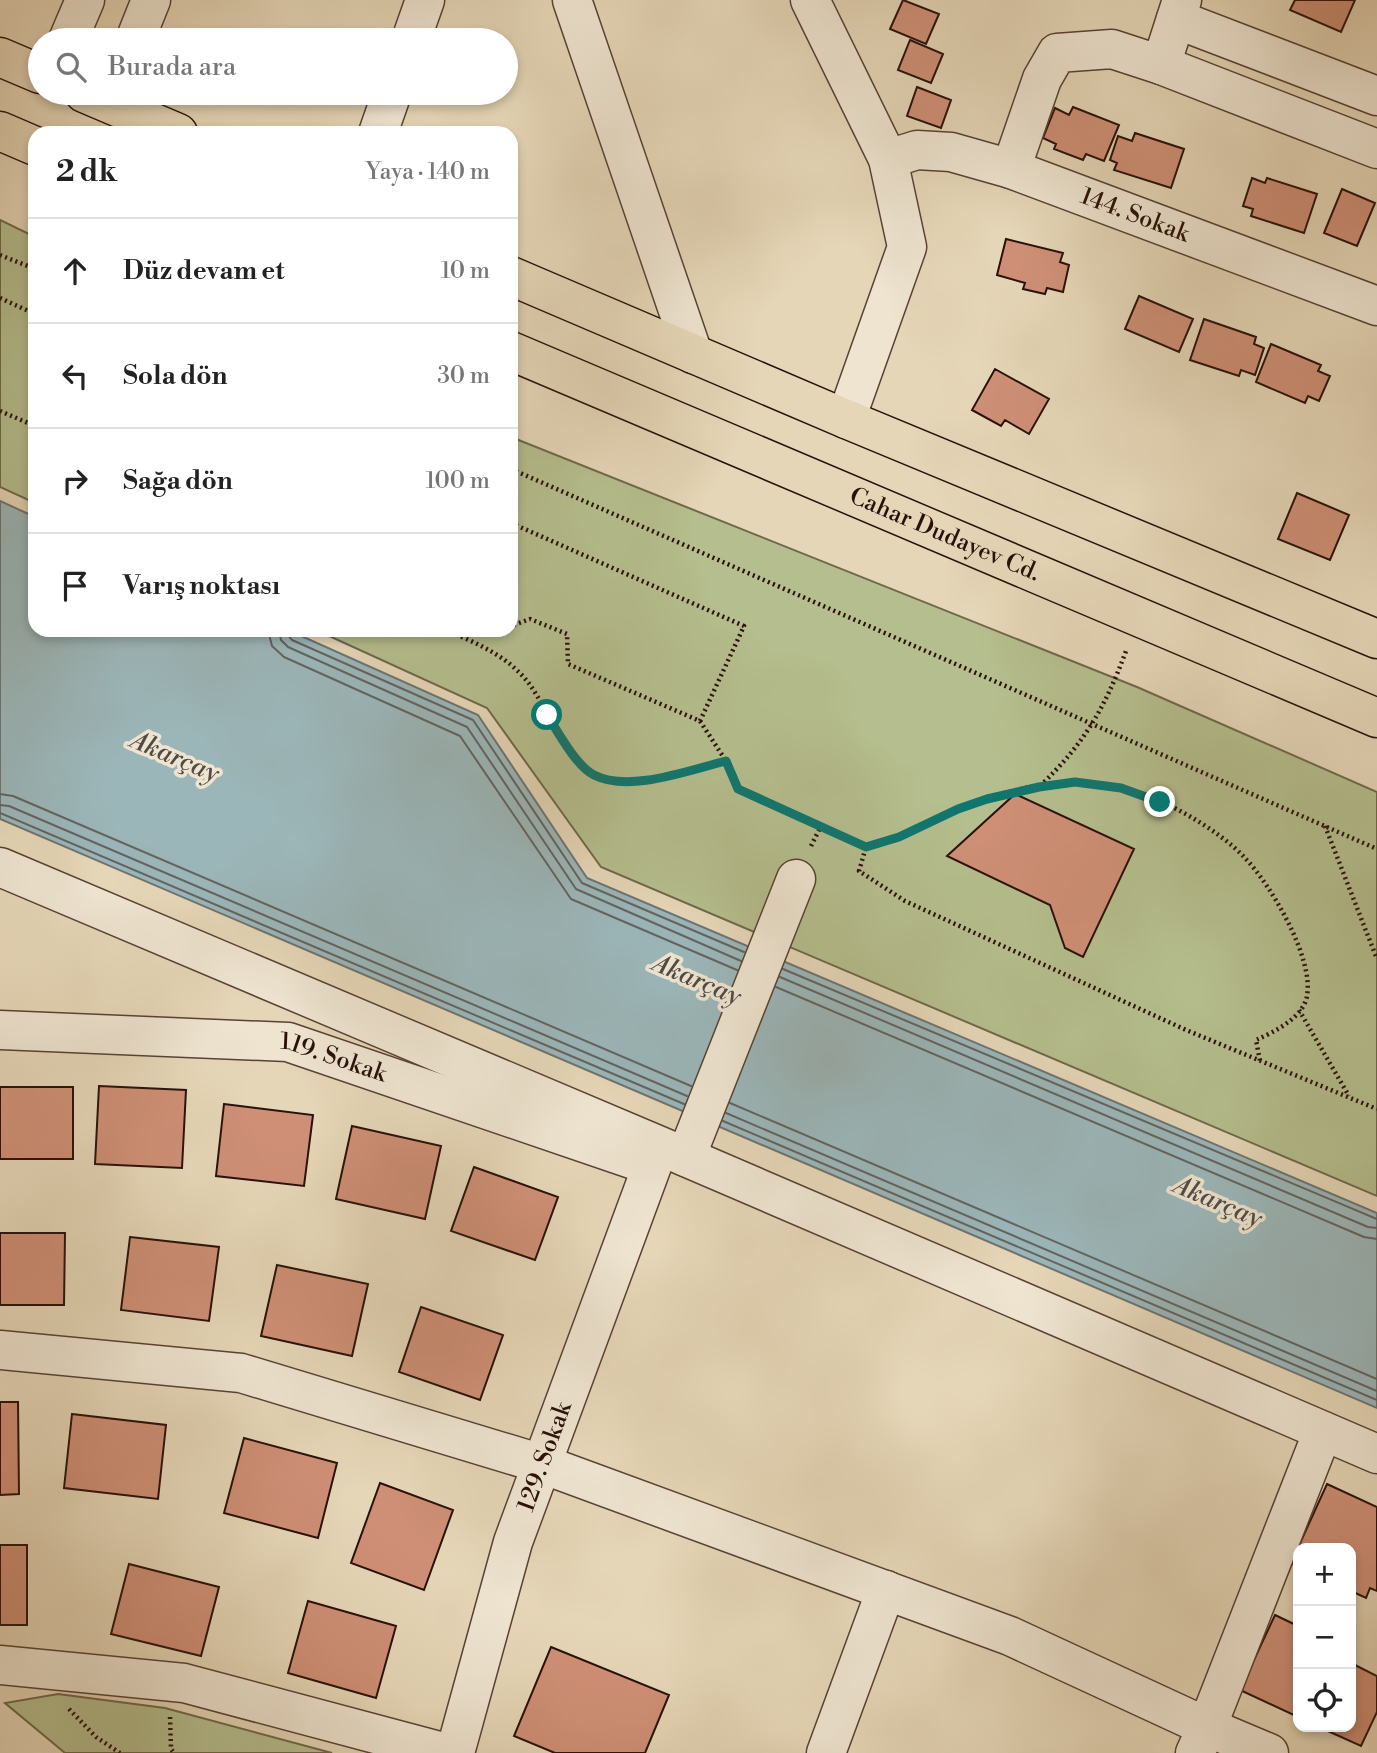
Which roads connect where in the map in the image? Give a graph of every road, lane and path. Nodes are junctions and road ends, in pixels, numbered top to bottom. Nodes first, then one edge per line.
1 (85, 0) edge
2 (151, 0) edge
3 (425, 0) edge
4 (572, 0) edge
5 (810, 0) edge
6 (1179, 9) edge
7 (73, 28) edge
8 (140, 28) edge
9 (415, 28) edge
10 (0, 57) edge
11 (1161, 65) junction
12 (28, 69) edge
13 (1377, 96) edge
14 (121, 105) edge
15 (388, 105) edge
16 (164, 126) edge
17 (380, 126) edge
18 (0, 131) edge
19 (28, 143) edge
20 (1377, 149) edge
21 (888, 159) junction
22 (1010, 169) junction
23 (0, 255) edge
24 (28, 266) edge
25 (518, 279) edge
26 (0, 298) edge
27 (1377, 306) edge
28 (28, 311) edge
29 (518, 354) edge
30 (692, 354) junction
31 (0, 411) edge
32 (846, 419) junction
33 (28, 423) edge
34 (518, 472) edge
35 (518, 526) edge
36 (1139, 617) junction
37 (518, 623) edge
38 (462, 637) edge
39 (1377, 639) edge
40 (1377, 718) edge
41 (700, 720) junction
42 (1093, 724) junction
43 (726, 761) junction
44 (1039, 787) junction
45 (1325, 825) junction
46 (866, 847) junction
47 (1377, 849) edge
48 (0, 867) edge
49 (796, 879) dead end
50 (1377, 959) edge
51 (1299, 1010) junction
52 (0, 1030) edge
53 (1260, 1061) junction
54 (1349, 1097) junction
55 (1377, 1109) edge
56 (669, 1162) junction
57 (0, 1350) edge
58 (1323, 1431) junction
59 (1377, 1454) edge
60 (542, 1464) junction
61 (886, 1590) junction
62 (17, 1666) edge
63 (170, 1717) dead end
64 (1201, 1740) edge
65 (120, 1753) edge
66 (174, 1753) edge
67 (447, 1753) edge
68 (455, 1753) edge
69 (826, 1753) edge
70 (1269, 1753) edge

1 - 7 street
2 - 8 street
3 - 9 street
4 - 30 street
5 - 21 street
6 - 11 street
6 - 13 street
10 - 12 main road
11 - 20 street
11 - 22 street
14 - 16 main road
15 - 17 street
18 - 19 main road
21 - 22 street, 144. Sokak
21 - 32 street
22 - 27 street, 144. Sokak
23 - 24 path
25 - 30 main road
26 - 28 path
29 - 36 main road, Cahar Dudayev Cd.
30 - 32 main road
31 - 33 path
32 - 39 main road
34 - 42 path
35 - 41 path
36 - 40 main road, Cahar Dudayev Cd.
36 - 42 path
37 - 41 path
38 - 43 path
41 - 43 path
42 - 44 path
42 - 45 path
43 - 46 path
44 - 46 path
44 - 51 path
45 - 47 path
45 - 50 path
46 - 53 path
48 - 56 street
49 - 56 street, 129. Sokak
51 - 53 path
51 - 54 path
52 - 56 street, 119. Sokak
53 - 54 path
54 - 55 path
56 - 58 street
56 - 60 street, 129. Sokak
57 - 60 street
58 - 59 street
58 - 64 street
60 - 61 street
60 - 68 street, 129. Sokak
61 - 64 street
61 - 69 street
62 - 65 path
62 - 67 street
63 - 66 path
64 - 70 street

